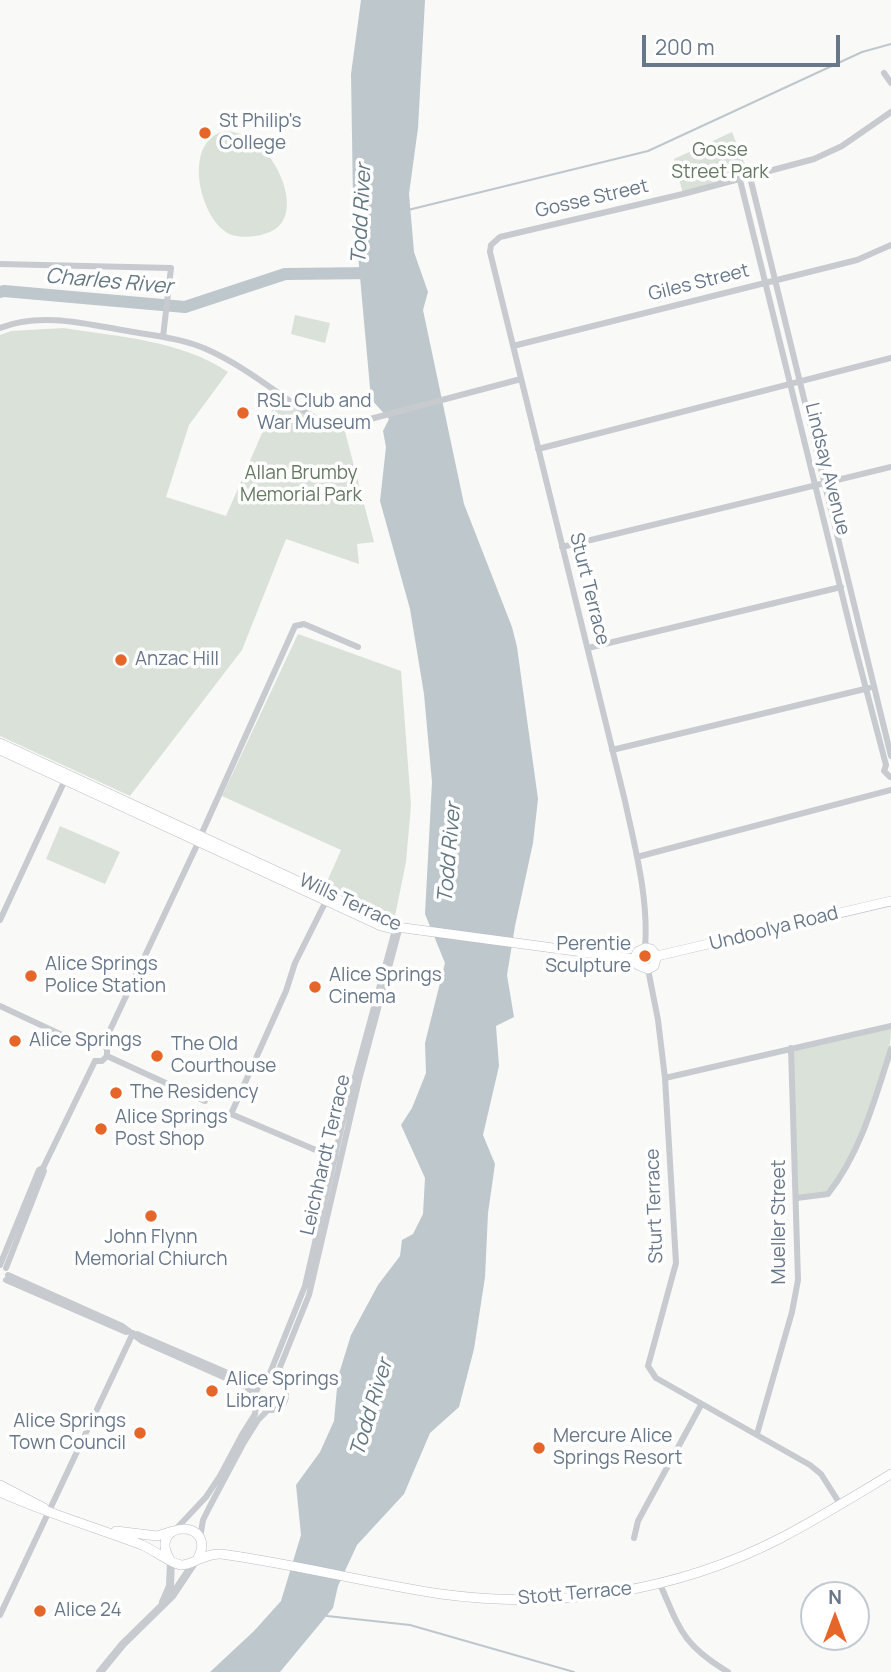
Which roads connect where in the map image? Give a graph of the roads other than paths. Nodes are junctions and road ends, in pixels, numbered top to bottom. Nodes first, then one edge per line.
1 (884, 73) dead end
2 (891, 83) edge
3 (891, 111) edge
4 (750, 177) junction
5 (740, 180) junction
6 (494, 241) joint
7 (891, 245) edge
8 (0, 264) edge
9 (775, 280) junction
10 (765, 282) junction
11 (0, 328) edge
12 (163, 337) junction
13 (513, 346) junction
14 (891, 358) edge
15 (521, 379) junction
16 (801, 381) junction
17 (790, 384) junction
18 (538, 449) junction
19 (891, 467) edge
20 (826, 483) junction
21 (816, 486) junction
22 (562, 547) junction
23 (850, 586) junction
24 (840, 587) junction
25 (358, 647) dead end
26 (588, 648) junction
27 (874, 687) junction
28 (865, 689) junction
29 (0, 743) edge
30 (0, 750) edge
31 (612, 750) junction
32 (891, 756) edge
33 (888, 764) edge
34 (66, 777) junction
35 (890, 777) edge
36 (891, 790) edge
37 (199, 839) junction
38 (637, 857) junction
39 (328, 898) junction
40 (891, 901) edge
41 (0, 920) edge
42 (400, 929) junction
43 (645, 948) junction
44 (657, 956) junction
45 (635, 959) junction
46 (648, 969) junction
47 (0, 1006) edge
48 (891, 1026) edge
49 (103, 1045) junction
50 (90, 1048) junction
51 (791, 1048) junction
52 (891, 1049) edge
53 (107, 1056) junction
54 (95, 1061) junction
55 (665, 1078) junction
56 (205, 1101) dead end
57 (337, 1159) junction
58 (797, 1198) junction
59 (4, 1274) edge
60 (133, 1333) junction
61 (262, 1383) junction
62 (282, 1385) junction
63 (257, 1398) junction
64 (701, 1405) junction
65 (268, 1410) junction
66 (757, 1434) junction
67 (891, 1474) edge
68 (0, 1485) edge
69 (0, 1492) edge
70 (840, 1504) junction
71 (49, 1511) junction
72 (87, 1526) junction
73 (174, 1531) junction
74 (634, 1538) dead end
75 (200, 1539) junction
76 (236, 1556) junction
77 (197, 1559) junction
78 (171, 1560) junction
79 (660, 1584) junction
80 (158, 1611) junction
81 (0, 1615) edge
82 (100, 1672) edge
83 (728, 1672) edge

1 - 2 street
3 - 4 street, Gosse Street
4 - 5 street, Gosse Street
4 - 9 street, Lindsay Avenue
5 - 6 street, Gosse Street
5 - 10 street, Lindsay Avenue
6 - 13 street, Sturt Terrace
7 - 9 street, Giles Street
8 - 12 street
9 - 10 street, Giles Street
9 - 16 street, Lindsay Avenue
10 - 13 street, Giles Street
10 - 17 street, Lindsay Avenue
11 - 12 street
12 - 15 street
13 - 15 street, Sturt Terrace
14 - 16 street
15 - 18 street, Sturt Terrace
16 - 17 street
16 - 20 street, Lindsay Avenue
17 - 18 street
17 - 21 street, Lindsay Avenue
18 - 22 street, Sturt Terrace
19 - 20 street
20 - 21 street
20 - 23 street, Lindsay Avenue
21 - 22 street
21 - 24 street, Lindsay Avenue
22 - 26 street, Sturt Terrace
23 - 24 street
23 - 27 street, Lindsay Avenue
24 - 26 street
24 - 28 street, Lindsay Avenue
25 - 37 street
26 - 31 street, Sturt Terrace
27 - 28 street
27 - 32 street, Lindsay Avenue
28 - 31 street
28 - 33 street, Lindsay Avenue
29 - 34 main road, Wills Terrace
30 - 34 main road, Wills Terrace
31 - 38 street, Sturt Terrace
33 - 35 street, Lindsay Avenue
34 - 37 main road, Wills Terrace
34 - 41 street
35 - 36 street
36 - 38 street
37 - 39 main road, Wills Terrace
37 - 49 street
38 - 43 street, Sturt Terrace
39 - 42 main road, Wills Terrace
39 - 57 street
40 - 44 main road, Undoolya Road
42 - 45 main road
42 - 57 street, Leichhardt Terrace
43 - 44 main road
43 - 45 main road
44 - 46 main road
45 - 46 main road
46 - 55 street, Sturt Terrace
47 - 50 street
48 - 51 street
49 - 50 street
49 - 53 street
50 - 54 street
51 - 55 street
51 - 58 street, Mueller Street
52 - 58 street
53 - 54 street
53 - 56 street
54 - 59 street
55 - 64 street, Sturt Terrace
57 - 61 street, Leichhardt Terrace
57 - 62 street, Leichhardt Terrace
58 - 66 street, Mueller Street
59 - 60 street
60 - 61 street
60 - 63 street
60 - 71 street
61 - 62 street
61 - 63 street
62 - 65 street
63 - 65 street
63 - 73 street
64 - 66 street, Sturt Terrace
64 - 74 street
65 - 75 street
66 - 70 street, Sturt Terrace
67 - 70 main road, Stott Terrace
68 - 71 main road
69 - 71 main road
70 - 79 main road, Stott Terrace
71 - 72 main road
71 - 81 street
72 - 73 main road
72 - 78 main road
73 - 75 main road
73 - 78 main road
75 - 76 main road, Stott Terrace
75 - 77 main road
76 - 77 main road, Stott Terrace
76 - 79 main road, Stott Terrace
77 - 78 main road
77 - 80 street
78 - 80 street
79 - 83 street
80 - 82 street

